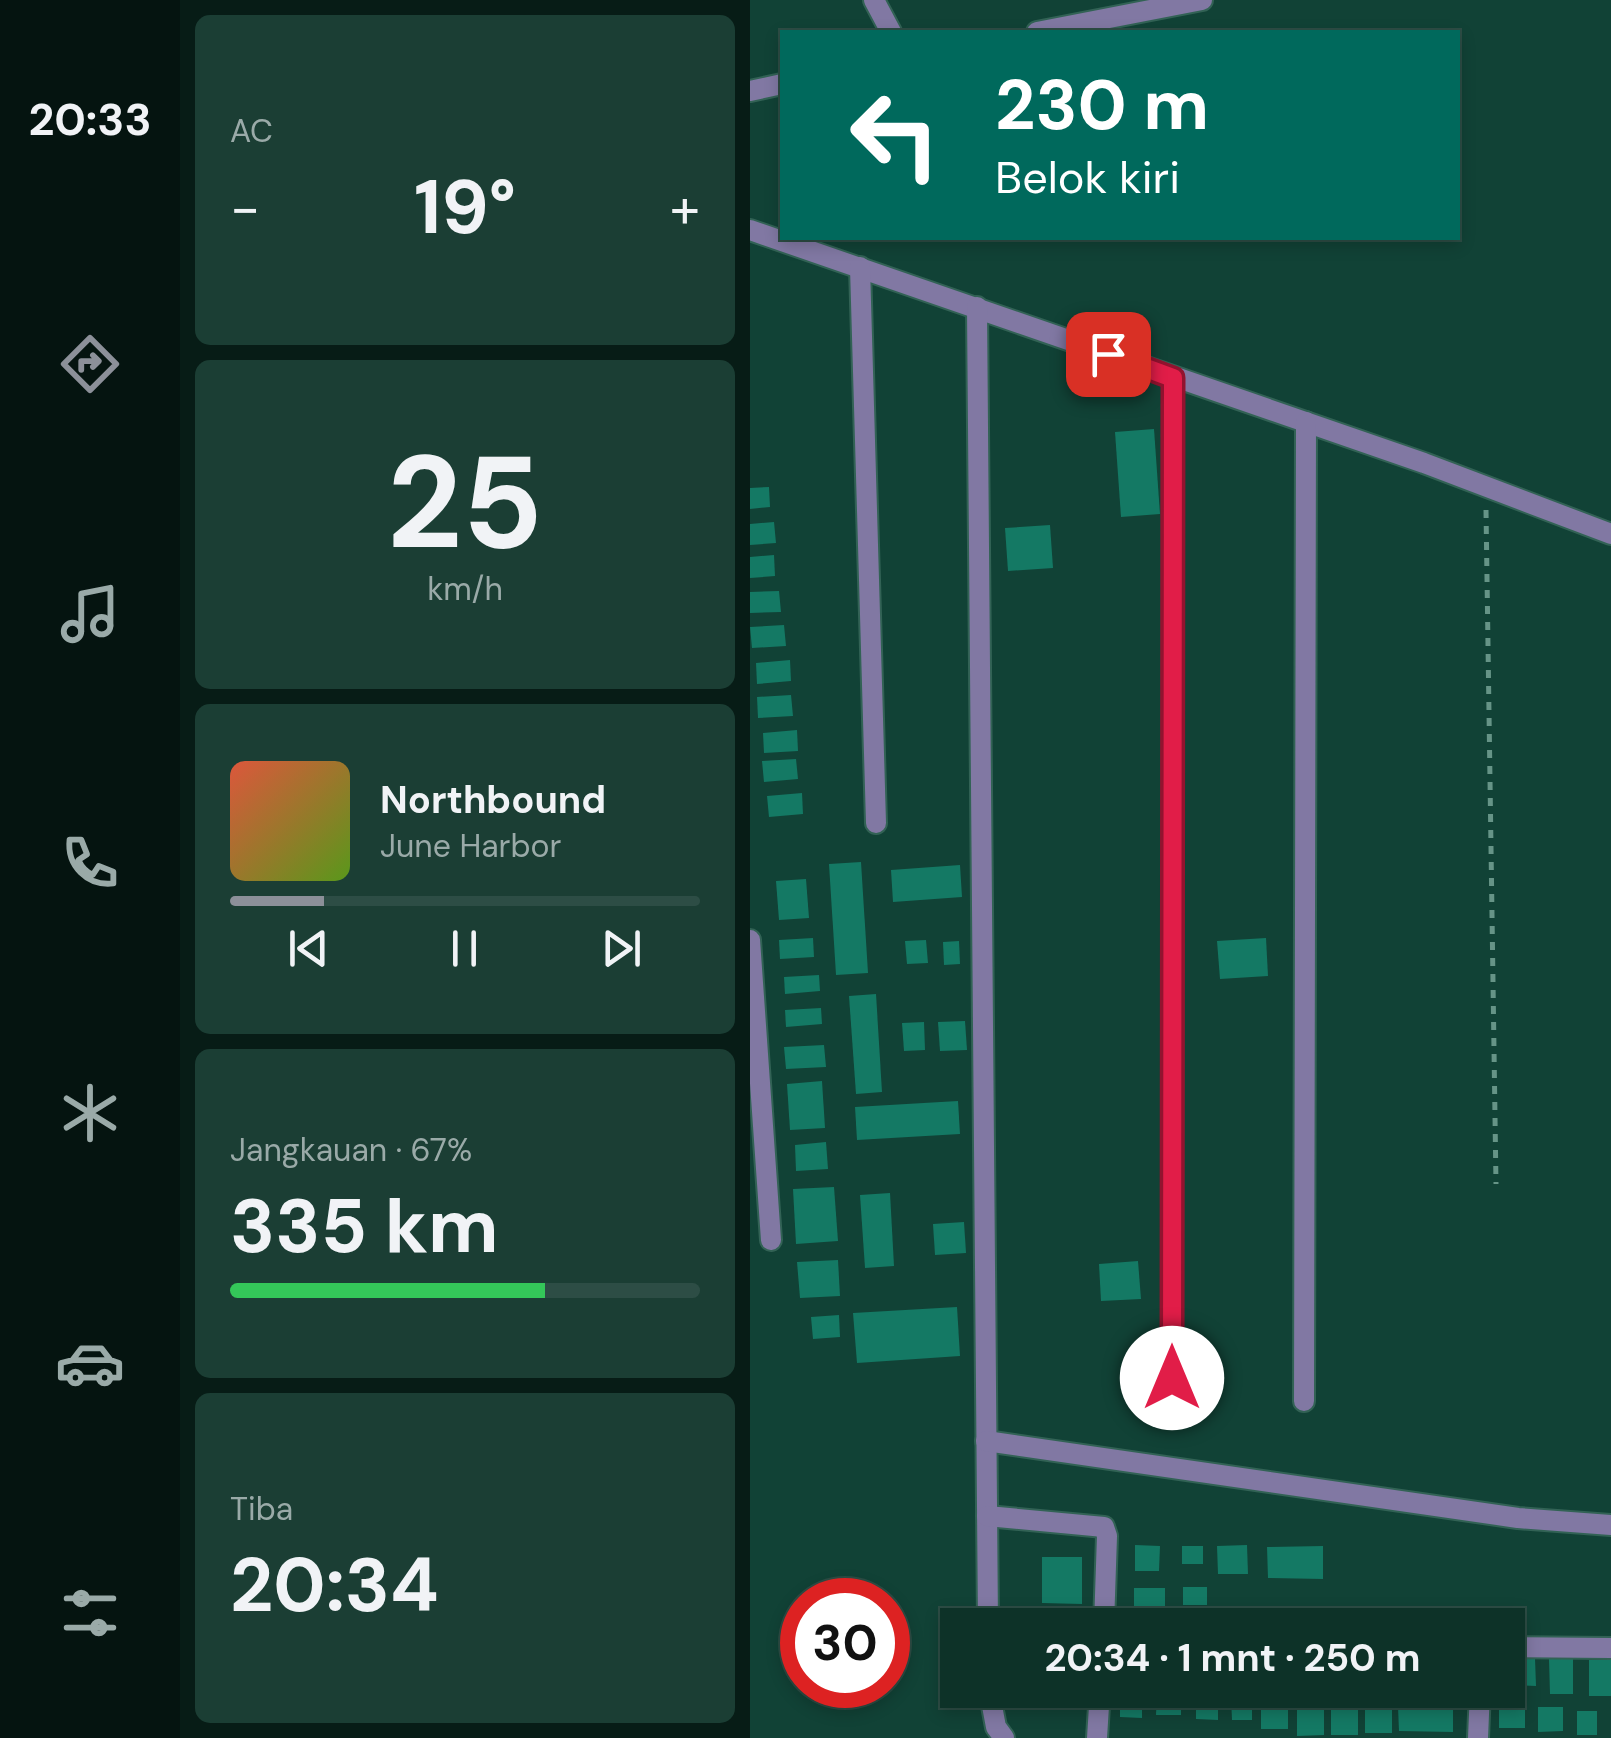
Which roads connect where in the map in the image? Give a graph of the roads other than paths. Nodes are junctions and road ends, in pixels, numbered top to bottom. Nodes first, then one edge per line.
1 (874, 0) edge
2 (1202, 0) edge
3 (891, 30) edge
4 (1048, 30) edge
5 (780, 84) edge
6 (750, 91) edge
7 (750, 230) edge
8 (860, 267) junction
9 (977, 307) junction
10 (1173, 378) junction
11 (1306, 422) junction
12 (1611, 534) edge
13 (876, 823) dead end
14 (750, 940) edge
15 (772, 1240) dead end
16 (1172, 1378) dead end
17 (1304, 1400) dead end
18 (986, 1441) junction
19 (987, 1516) junction
20 (1611, 1525) edge
21 (988, 1608) edge
22 (1105, 1608) edge
23 (1525, 1647) edge
24 (1611, 1648) edge
25 (993, 1708) edge
26 (1099, 1708) edge
27 (1479, 1708) edge
28 (1004, 1738) edge
29 (1097, 1738) edge
30 (1478, 1738) edge

1 - 3 street
2 - 4 street
5 - 6 street
7 - 8 street
8 - 9 street
8 - 13 street
9 - 10 street
9 - 18 street
10 - 11 street
10 - 16 street
11 - 12 street
11 - 17 street
14 - 15 street
18 - 19 street
18 - 20 street
19 - 21 street
19 - 22 street
23 - 24 street
25 - 28 street
26 - 29 street
27 - 30 street

